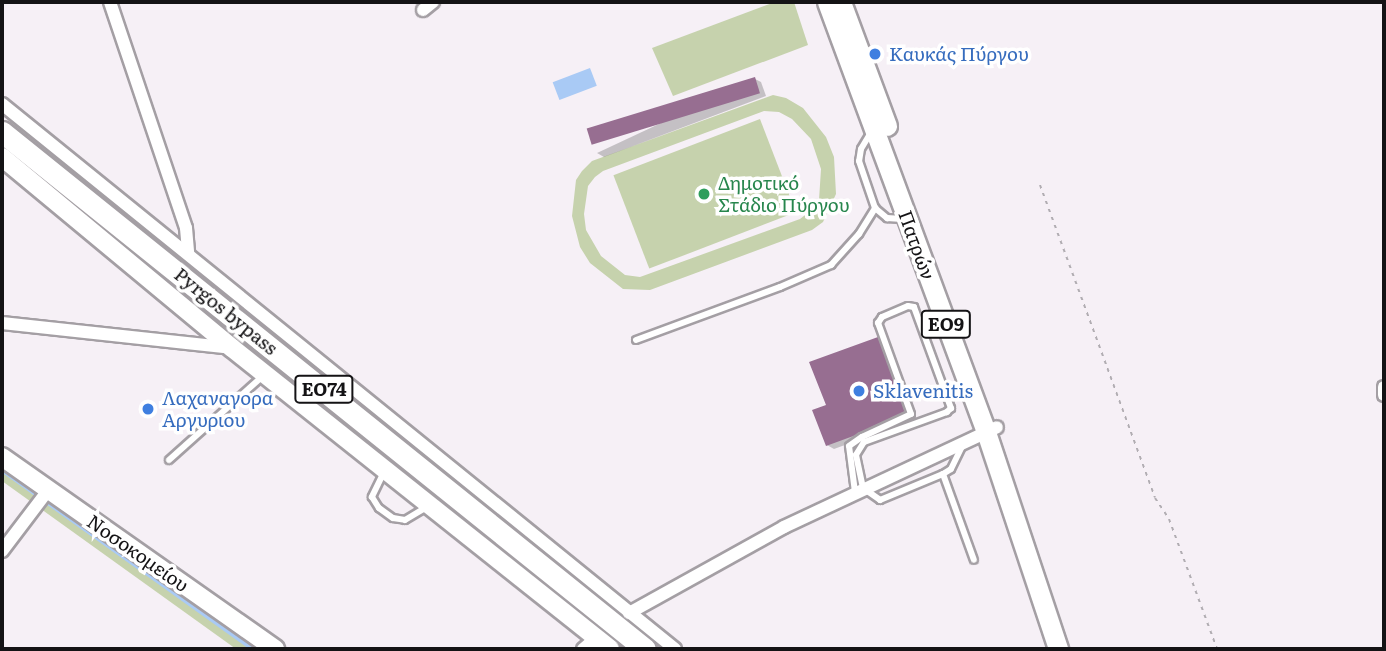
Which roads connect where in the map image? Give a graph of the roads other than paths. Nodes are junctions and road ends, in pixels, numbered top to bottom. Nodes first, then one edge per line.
1 (110, 2) edge
2 (827, 2) edge
3 (841, 2) edge
4 (2, 104) edge
5 (874, 130) junction
6 (2, 132) edge
7 (2, 157) edge
8 (875, 208) junction
9 (908, 219) junction
10 (188, 253) junction
11 (935, 278) junction
12 (2, 324) edge
13 (636, 340) dead end
14 (232, 348) junction
15 (265, 374) junction
16 (1384, 387) edge
17 (1384, 395) edge
18 (992, 430) junction
19 (964, 442) junction
20 (2, 457) edge
21 (169, 460) dead end
22 (385, 470) junction
23 (943, 474) junction
24 (859, 490) junction
25 (47, 492) junction
26 (430, 505) junction
27 (2, 551) edge
28 (974, 560) dead end
29 (629, 613) junction
30 (589, 643) edge
31 (275, 649) edge
32 (610, 649) edge
33 (645, 649) edge
34 (675, 649) edge
35 (1058, 649) edge
36 (1069, 649) edge

1 - 10 street
2 - 5 main road, Πατρών / ΕΟ9
3 - 11 main road, Πατρών / ΕΟ9
4 - 10 street
5 - 8 lane
5 - 9 main road, Πατρών / ΕΟ9
6 - 33 highway, Pyrgos bypass / ΕΟ74
7 - 14 street
8 - 9 lane
8 - 13 lane
9 - 11 main road, Πατρών / ΕΟ9
10 - 29 street
11 - 18 main road, Πατρών / ΕΟ9
12 - 14 street
14 - 15 street
15 - 21 lane
15 - 22 street
16 - 17 street
18 - 19 street
18 - 35 main road, Πατρών / ΕΟ9
18 - 36 main road, Πατρών / ΕΟ9
19 - 23 lane
19 - 24 street
20 - 25 street, Νοσοκομείου
22 - 26 street
22 - 26 lane
23 - 24 lane
23 - 28 lane
24 - 24 lane
24 - 29 street
25 - 27 street
25 - 31 street, Νοσοκομείου
26 - 30 street
29 - 34 street
30 - 32 street

